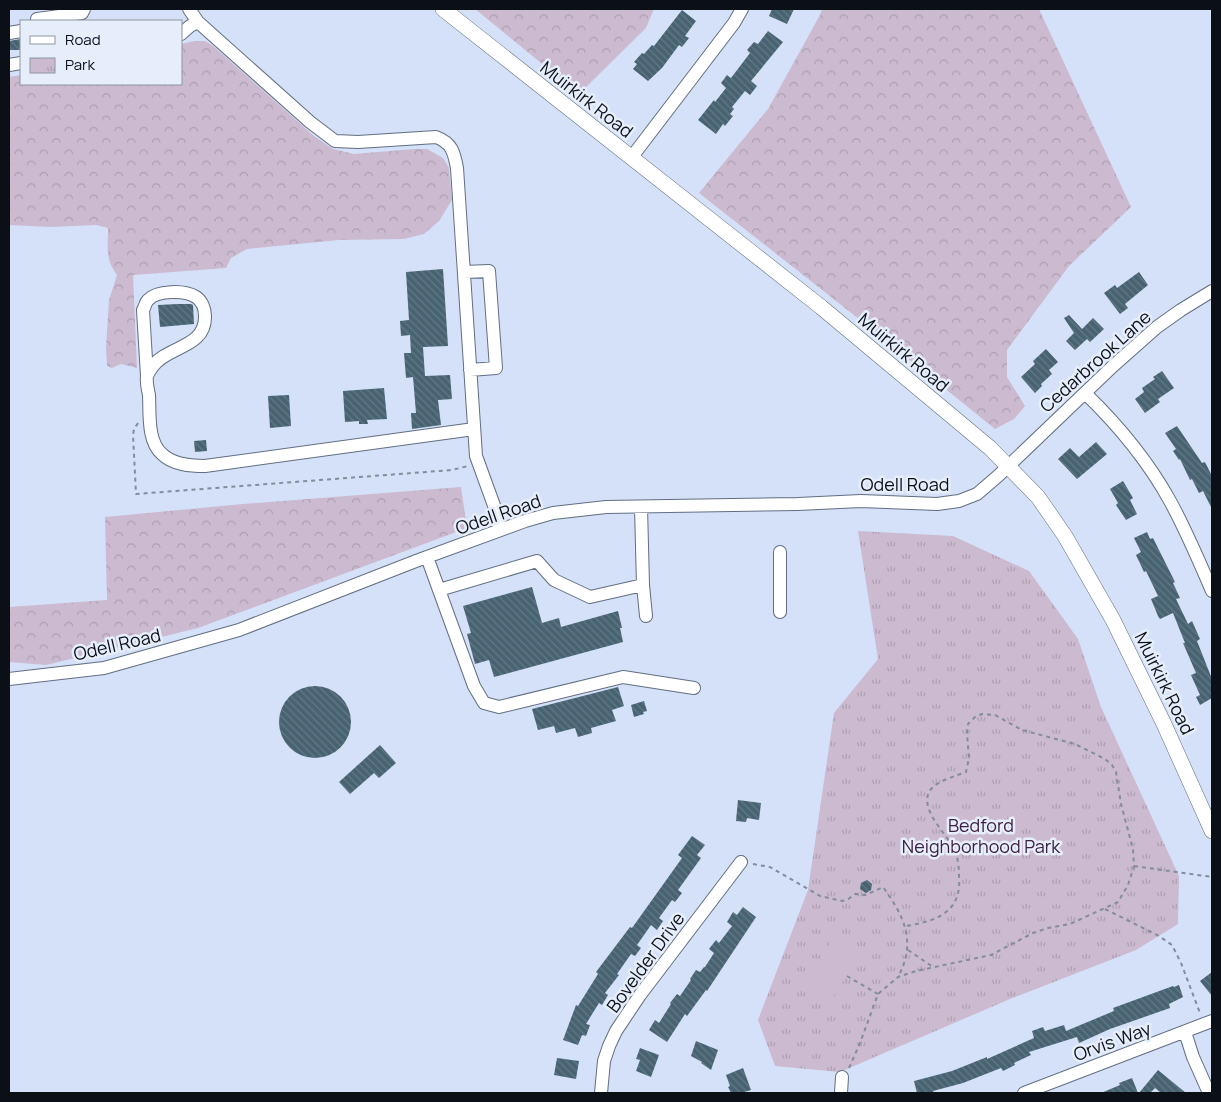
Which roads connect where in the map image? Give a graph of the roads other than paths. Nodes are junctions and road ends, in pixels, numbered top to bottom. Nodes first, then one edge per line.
1 (84, 9) edge
2 (189, 9) edge
3 (443, 9) edge
4 (742, 9) edge
5 (37, 16) edge
6 (198, 22) junction
7 (182, 33) edge
8 (631, 158) junction
9 (464, 272) junction
10 (1212, 291) edge
11 (470, 370) junction
12 (147, 376) junction
13 (1085, 393) junction
14 (474, 429) junction
15 (1007, 466) junction
16 (641, 507) junction
17 (500, 530) junction
18 (780, 552) dead end
19 (427, 557) junction
20 (643, 585) junction
21 (439, 590) junction
22 (1212, 591) edge
23 (780, 612) dead end
24 (646, 616) dead end
25 (9, 679) edge
26 (694, 688) dead end
27 (1212, 831) edge
28 (741, 862) road end
29 (1212, 1021) edge
30 (1185, 1032) junction
31 (842, 1077) road end
32 (601, 1093) edge
33 (840, 1093) edge
34 (1024, 1093) edge
35 (1209, 1093) edge

1 - 5 street
2 - 6 street
3 - 8 main road, Muirkirk Road
4 - 8 street
6 - 7 street
6 - 9 street
8 - 15 main road, Muirkirk Road
9 - 11 street
9 - 11 street
10 - 13 street, Cedarbrook Lane
11 - 14 street
12 - 12 street
12 - 14 street
13 - 15 street, Cedarbrook Lane
13 - 22 street
14 - 17 street
15 - 16 street, Odell Road
15 - 27 main road, Muirkirk Road
16 - 17 street, Odell Road
16 - 20 street
17 - 19 street, Odell Road
18 - 23 street
19 - 21 street
19 - 25 street, Odell Road
20 - 21 street
20 - 24 street
21 - 26 street
28 - 32 street, Bovelder Drive
29 - 30 street, Orvis Way
30 - 34 street, Orvis Way
30 - 35 street
31 - 33 street

